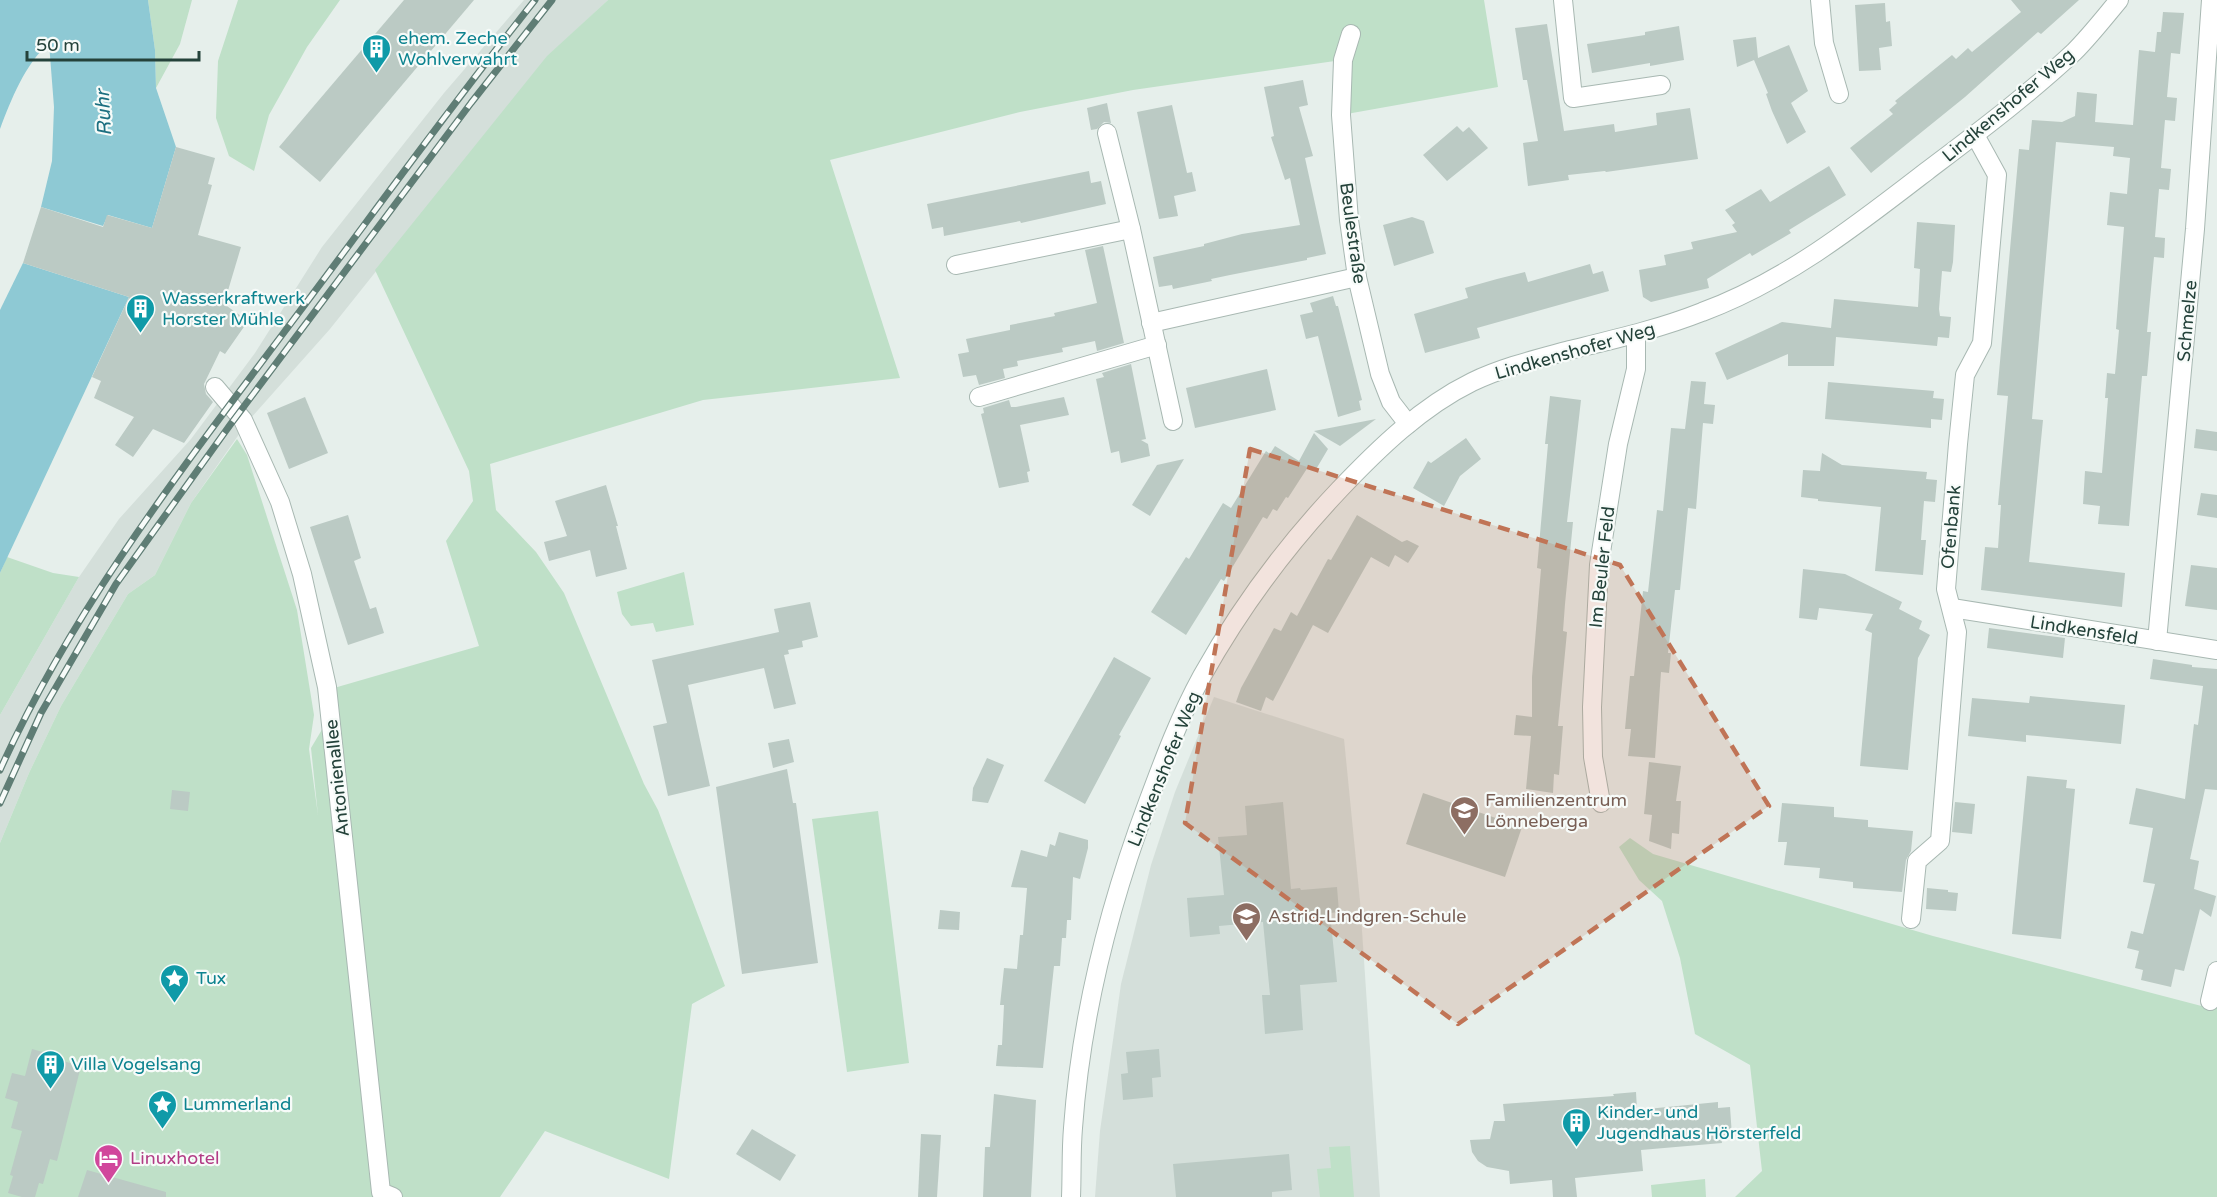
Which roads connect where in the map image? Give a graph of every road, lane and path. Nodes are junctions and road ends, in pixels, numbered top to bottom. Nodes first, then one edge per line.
1 (1563, 0) edge
2 (1820, 0) edge
3 (2119, 0) edge
4 (2211, 0) edge
5 (1351, 34) dead end
6 (1661, 85) dead end
7 (1839, 94) dead end
8 (1107, 133) dead end
9 (1975, 135) junction
10 (1131, 229) junction
11 (956, 265) dead end
12 (1357, 277) junction
13 (1151, 323) junction
14 (1636, 334) junction
15 (1157, 345) junction
16 (214, 387) dead end
17 (979, 397) dead end
18 (1173, 421) dead end
19 (1408, 424) junction
20 (1952, 608) junction
21 (2157, 641) junction
22 (2217, 650) edge
23 (1601, 802) dead end
24 (1911, 919) dead end
25 (2217, 971) edge
26 (2210, 1001) dead end
27 (387, 1195) edge
28 (1071, 1197) edge

1 - 6 street
2 - 7 street
3 - 9 street, Lindkenshofer Weg
4 - 21 street, Schmelze
5 - 12 street, Beulestraße
8 - 10 street
9 - 14 street, Lindkenshofer Weg
9 - 20 street, Ofenbank
10 - 11 street
10 - 13 street
12 - 13 street
12 - 19 street, Beulestraße
13 - 15 street
14 - 19 street, Lindkenshofer Weg
14 - 23 street, Im Beuler Feld
15 - 17 street
15 - 18 street
16 - 27 street, Antonienallee
19 - 28 street, Lindkenshofer Weg
20 - 21 street, Lindkensfeld
20 - 24 street, Ofenbank
21 - 22 street, Lindkensfeld
25 - 26 street

